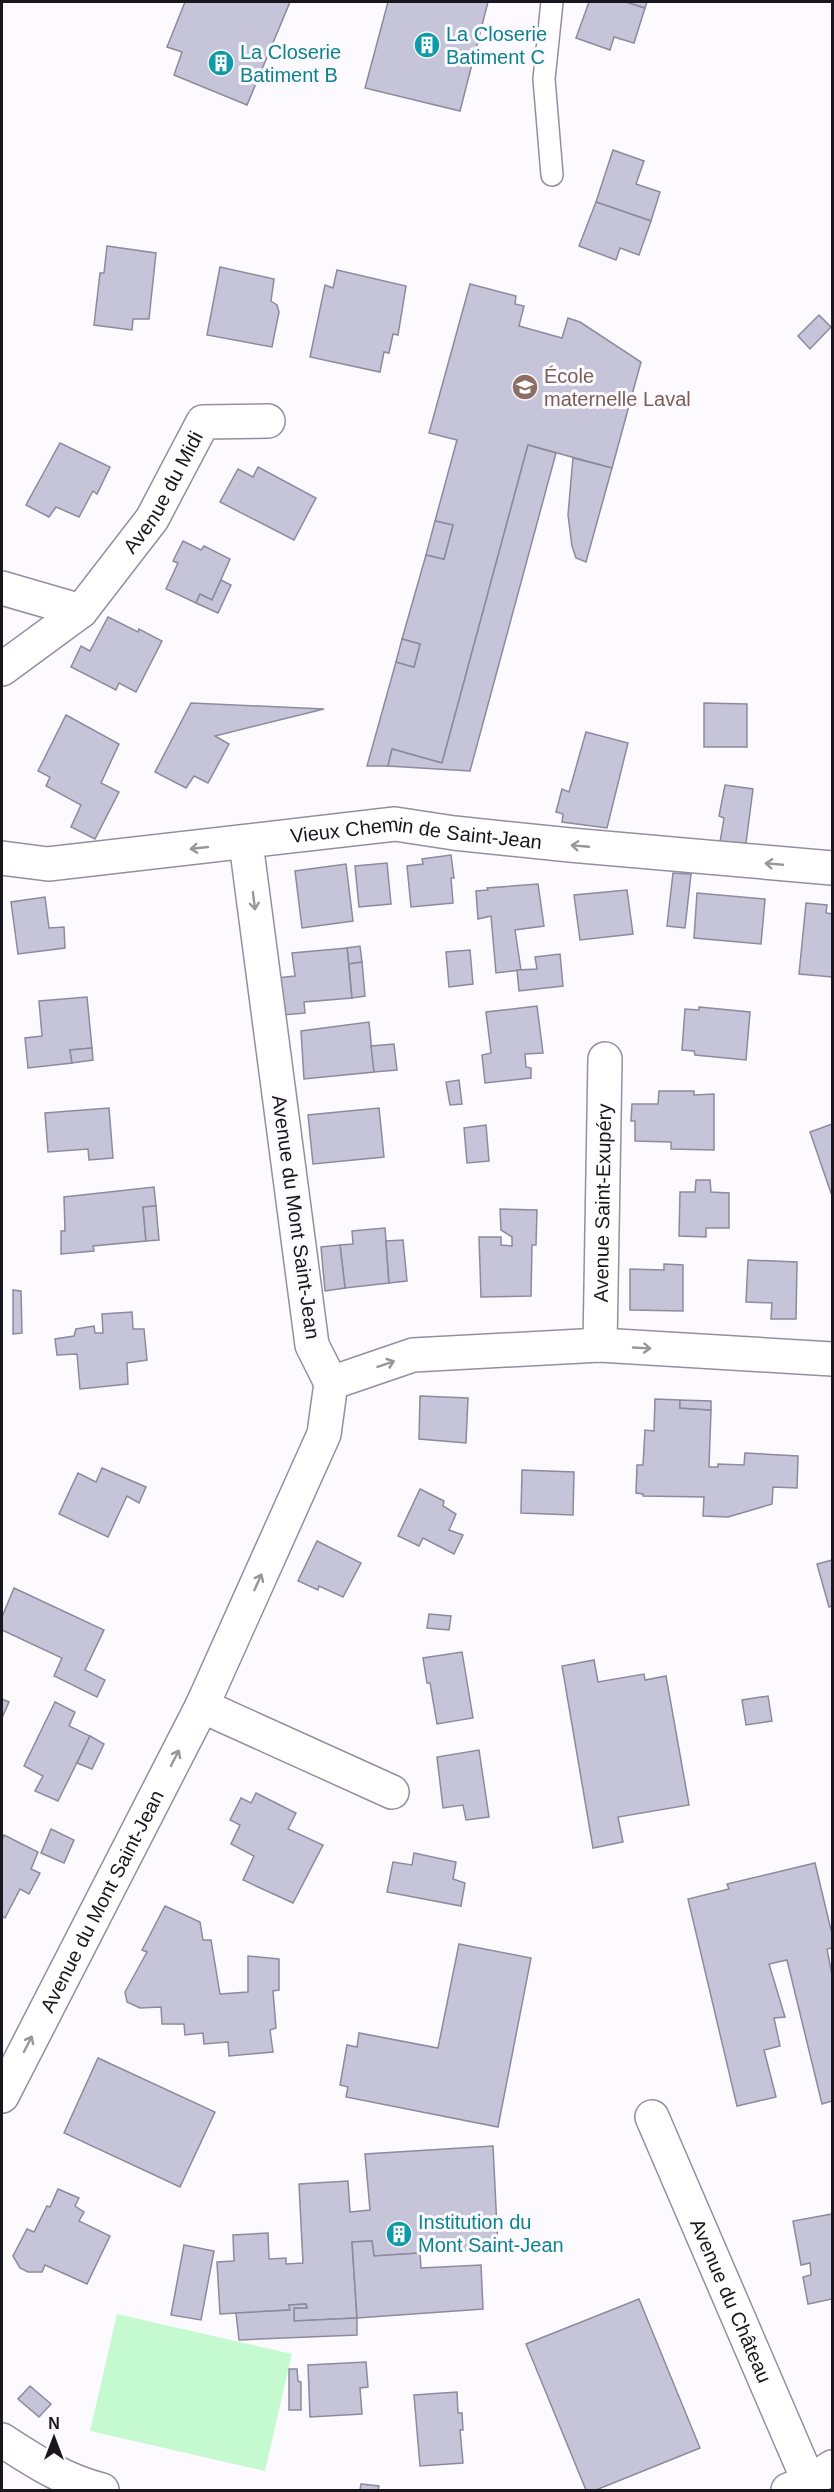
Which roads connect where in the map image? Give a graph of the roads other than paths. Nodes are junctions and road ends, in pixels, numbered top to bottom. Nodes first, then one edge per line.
1 (552, 2) edge
2 (552, 175) dead end
3 (267, 421) dead end
4 (2, 588) edge
5 (81, 611) junction
6 (2, 669) edge
7 (246, 843) junction
8 (2, 858) edge
9 (832, 868) edge
10 (605, 1059) dead end
11 (600, 1345) junction
12 (832, 1359) edge
13 (331, 1383) junction
14 (202, 1706) junction
15 (392, 1792) dead end
16 (2, 2096) edge
17 (652, 2117) dead end
18 (2, 2440) edge
19 (810, 2480) edge
20 (102, 2490) edge

1 - 2 lane
3 - 5 street, Avenue du Midi
4 - 5 street
5 - 6 street, Avenue du Midi
7 -> 8 street, Vieux Chemin de Saint-Jean
9 -> 7 street, Vieux Chemin de Saint-Jean
7 -> 13 street, Avenue du Mont Saint-Jean
10 - 11 street, Avenue Saint-Exupéry
11 -> 12 street
13 -> 11 street
14 -> 13 street, Avenue du Mont Saint-Jean
14 - 15 street
16 -> 14 street, Avenue du Mont Saint-Jean
17 - 19 street, Avenue du Château
18 - 20 street

